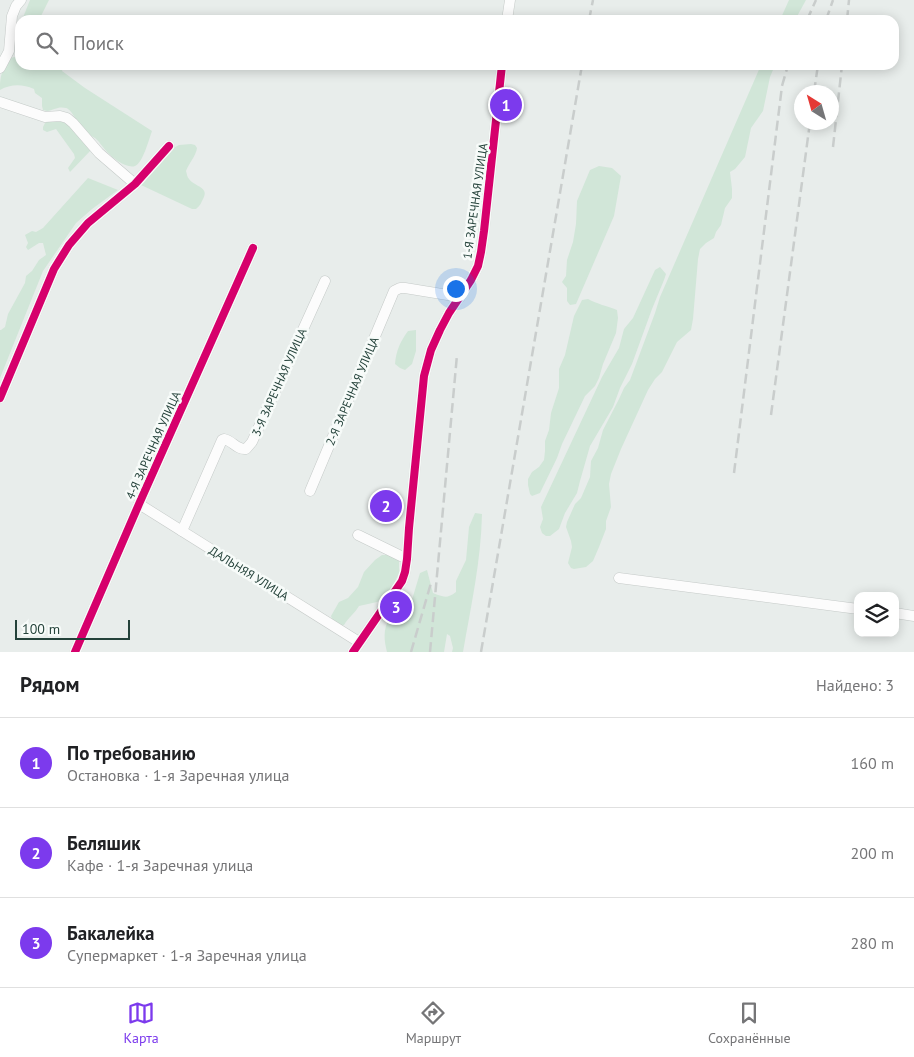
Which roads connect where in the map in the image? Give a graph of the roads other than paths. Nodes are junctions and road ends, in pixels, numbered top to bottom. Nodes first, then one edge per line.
1 (21, 0) edge
2 (510, 0) edge
3 (508, 15) edge
4 (0, 68) edge
5 (501, 70) edge
6 (0, 102) edge
7 (169, 146) dead end
8 (135, 184) junction
9 (253, 248) dead end
10 (325, 281) dead end
11 (460, 297) junction
12 (0, 398) edge
13 (310, 491) dead end
14 (139, 504) junction
15 (182, 531) junction
16 (358, 535) dead end
17 (407, 558) junction
18 (619, 578) dead end
19 (854, 608) edge
20 (899, 614) edge
21 (914, 616) edge
22 (359, 642) junction
23 (75, 652) edge
24 (353, 652) edge

1 - 4 street
2 - 3 street
5 - 11 street, 1-Я ЗАРЕЧНАЯ УЛИЦА
6 - 8 street
7 - 8 street
8 - 12 street
9 - 14 street, 4-Я ЗАРЕЧНАЯ УЛИЦА
10 - 15 street, 3-Я ЗАРЕЧНАЯ УЛИЦА
11 - 13 street, 2-Я ЗАРЕЧНАЯ УЛИЦА
11 - 17 street, 1-Я ЗАРЕЧНАЯ УЛИЦА
14 - 15 street, ДАЛЬНЯЯ УЛИЦА
14 - 23 street, 4-Я ЗАРЕЧНАЯ УЛИЦА
15 - 22 street, ДАЛЬНЯЯ УЛИЦА
16 - 17 street
17 - 22 street, 1-Я ЗАРЕЧНАЯ УЛИЦА
18 - 19 street
20 - 21 street
22 - 24 street, 1-Я ЗАРЕЧНАЯ УЛИЦА

